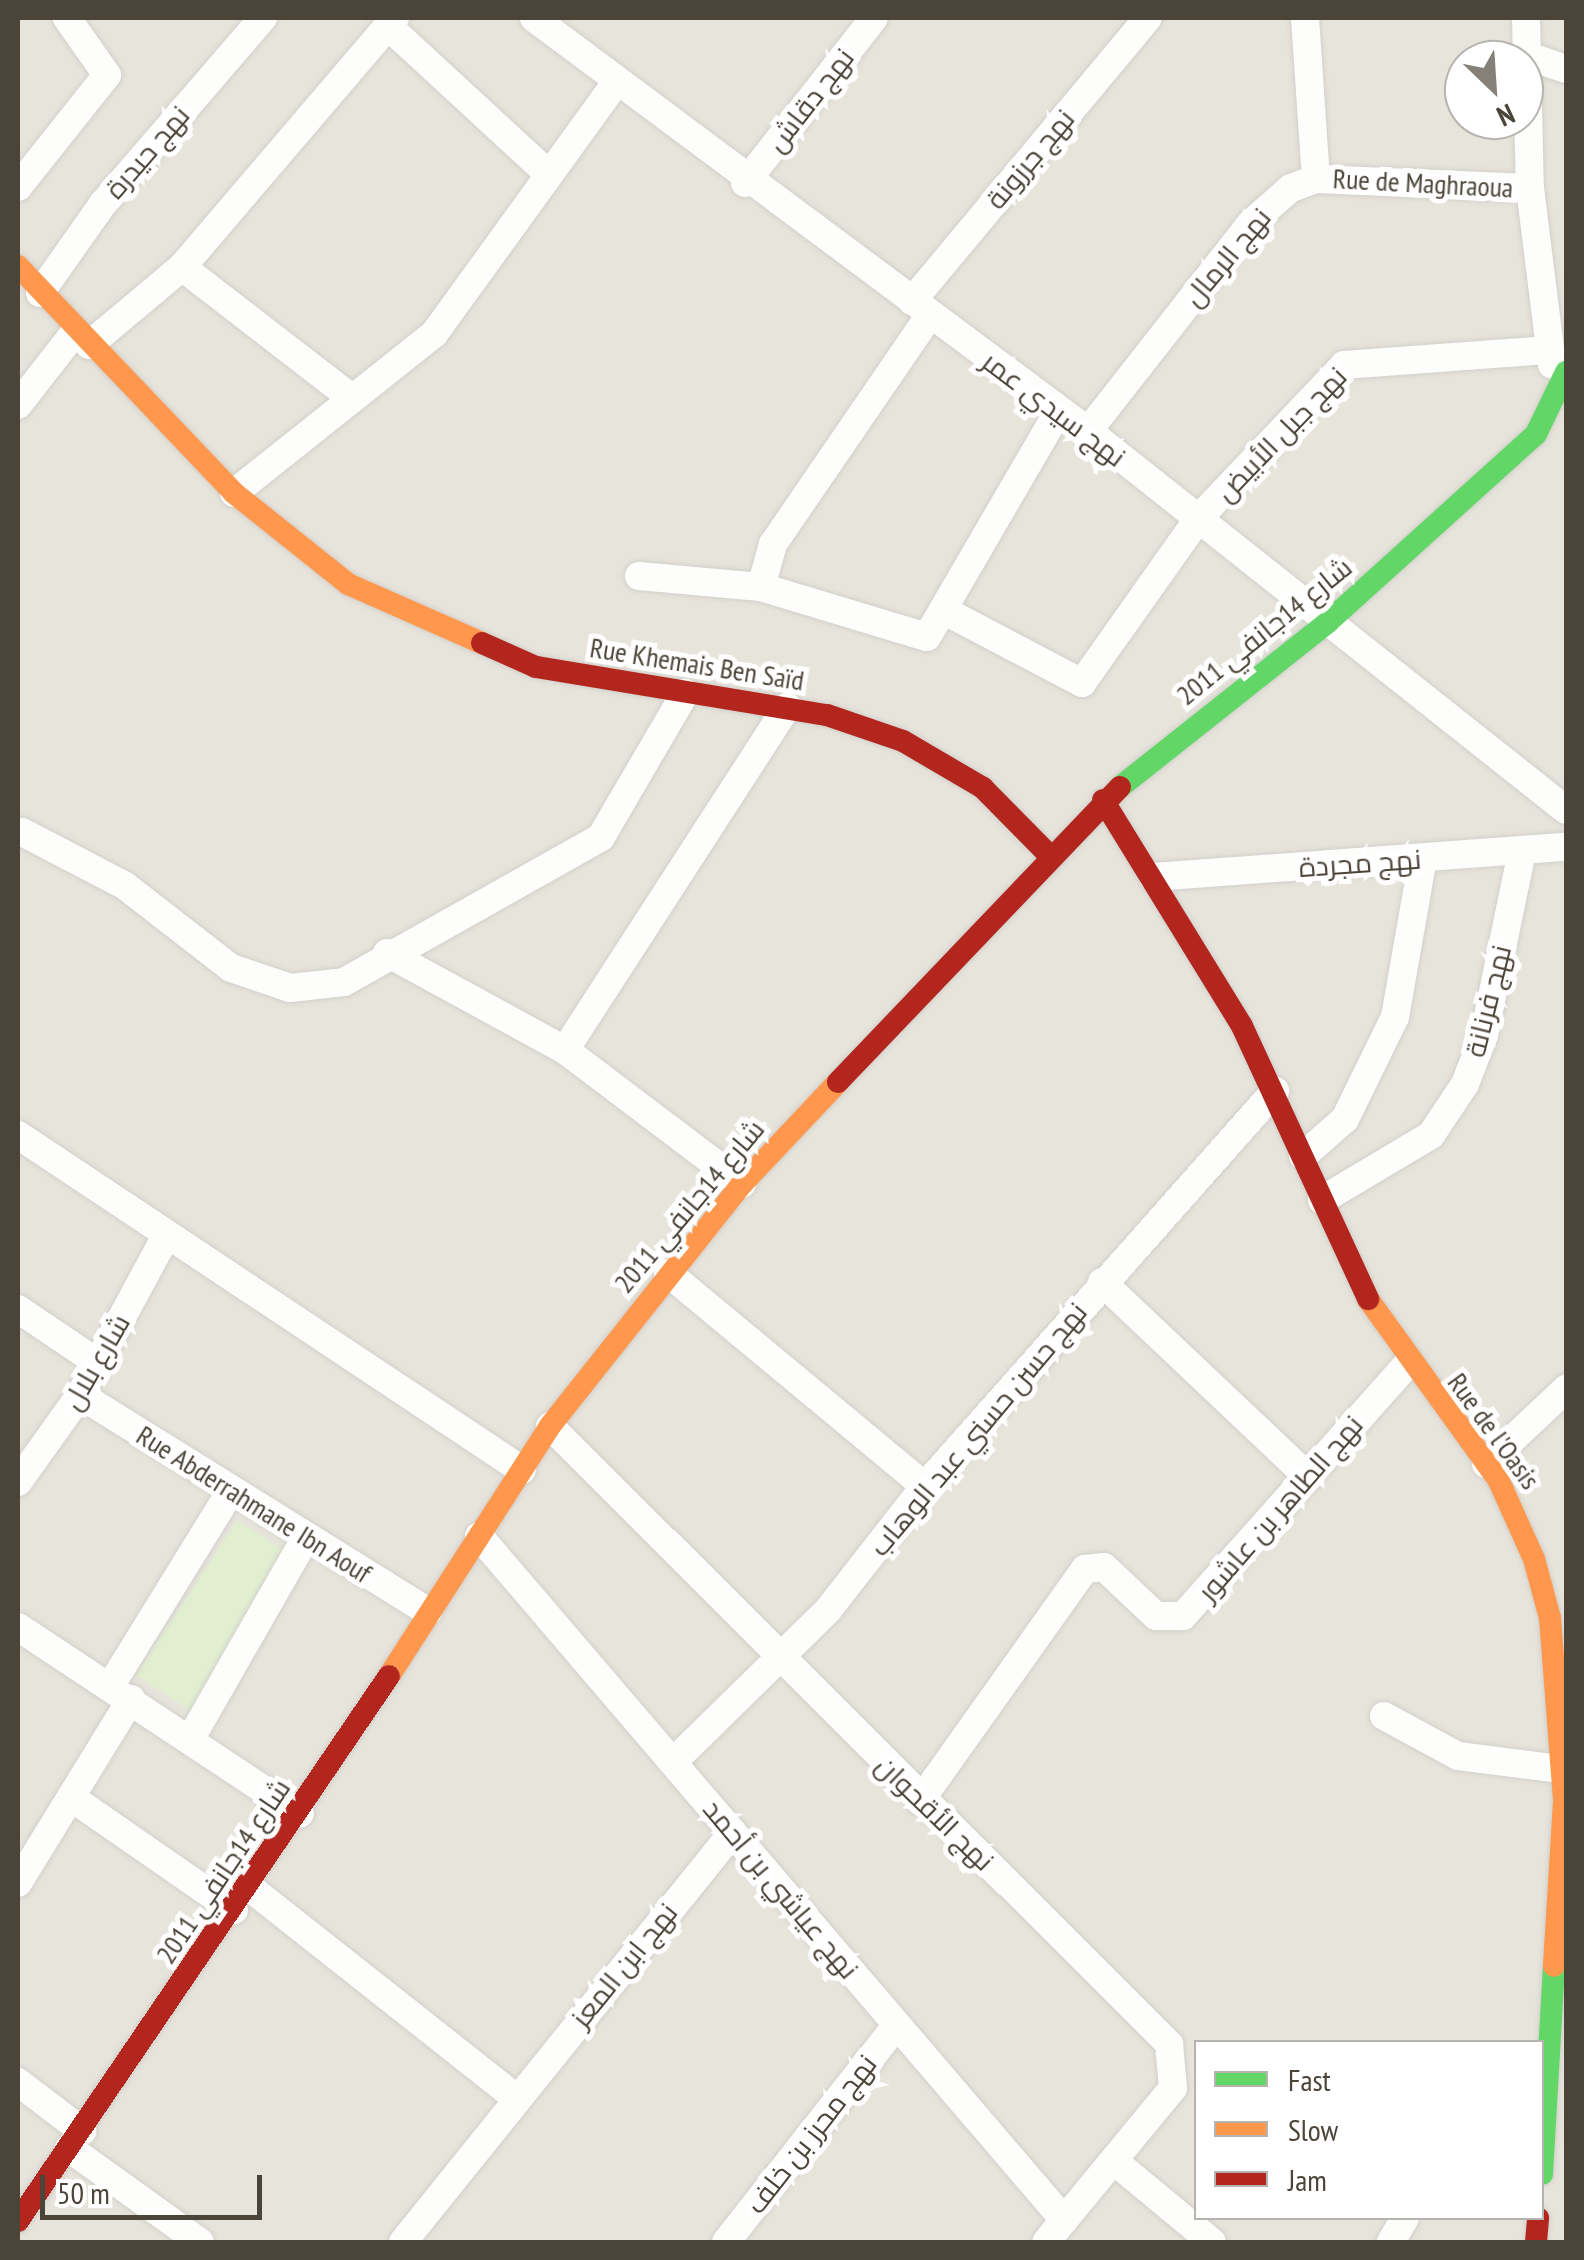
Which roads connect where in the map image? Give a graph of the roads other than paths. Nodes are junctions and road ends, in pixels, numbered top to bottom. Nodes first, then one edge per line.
1 (67, 18) edge
2 (263, 18) edge
3 (874, 18) edge
4 (1148, 18) edge
5 (1305, 18) edge
6 (392, 22) edge
7 (548, 22) edge
8 (615, 84) junction
9 (1529, 140) edge
10 (546, 172) junction
11 (1316, 179) junction
12 (745, 183) junction
13 (18, 187) edge
14 (1530, 188) junction
15 (18, 266) edge
16 (182, 267) junction
17 (40, 293) junction
18 (921, 308) junction
19 (82, 339) junction
20 (1558, 372) edge
21 (350, 398) junction
22 (18, 405) edge
23 (1058, 414) junction
24 (1088, 430) junction
25 (234, 493) junction
26 (1198, 520) junction
27 (639, 576) dead end
28 (762, 587) junction
29 (945, 611) junction
30 (1328, 622) junction
31 (685, 693) junction
32 (787, 707) junction
33 (1103, 800) junction
34 (1566, 810) edge
35 (22, 832) dead end
36 (1566, 847) edge
37 (1522, 851) junction
38 (1049, 855) junction
39 (1423, 859) junction
40 (1153, 877) junction
41 (387, 953) junction
42 (566, 1050) junction
43 (1275, 1091) junction
44 (18, 1134) edge
45 (1303, 1156) junction
46 (742, 1184) junction
47 (1322, 1200) junction
48 (166, 1236) junction
49 (668, 1272) junction
50 (1102, 1282) junction
51 (18, 1309) edge
52 (98, 1362) junction
53 (1407, 1364) junction
54 (1566, 1389) edge
55 (80, 1395) junction
56 (550, 1426) junction
57 (1486, 1464) junction
58 (522, 1470) junction
59 (1308, 1477) junction
60 (18, 1482) edge
61 (925, 1486) junction
62 (230, 1492) junction
63 (480, 1536) junction
64 (306, 1538) junction
65 (428, 1612) junction
66 (18, 1627) edge
67 (778, 1659) junction
68 (121, 1692) junction
69 (1384, 1716) dead end
70 (191, 1738) junction
71 (675, 1760) junction
72 (1561, 1769) junction
73 (72, 1798) junction
74 (920, 1801) junction
75 (1565, 1801) edge
76 (300, 1814) junction
77 (733, 1832) junction
78 (28, 1843) edge
79 (18, 1883) edge
80 (241, 1898) junction
81 (896, 2026) junction
82 (1560, 2046) edge
83 (18, 2082) edge
84 (516, 2098) junction
85 (76, 2139) junction
86 (1544, 2160) edge
87 (1114, 2161) junction
88 (1064, 2220) junction
89 (1403, 2220) edge
90 (18, 2221) edge
91 (200, 2242) edge
92 (403, 2242) edge
93 (726, 2242) edge
94 (1046, 2242) edge
95 (1212, 2242) edge
96 (1391, 2242) edge

1 - 13 street
2 - 17 street, نهج حيدرة
3 - 12 street, نهج دقاش
4 - 18 street, نهج جرزونة
5 - 11 street
6 - 10 street
6 - 16 street
7 - 8 street, نهج سيدي عمر
8 - 10 street
8 - 12 street, نهج سيدي عمر
9 - 14 street
10 - 21 street
11 - 14 street, Rue de Maghraoua
11 - 24 street, نهج الرمال
12 - 18 street, نهج سيدي عمر
14 - 20 street
15 - 17 street, Rue Khemais Ben Saïd
16 - 19 street
16 - 21 street
17 - 19 street, Rue Khemais Ben Saïd
18 - 23 street, نهج سيدي عمر
18 - 28 street, نهج جرزونة
19 - 22 street
19 - 25 street, Rue Khemais Ben Saïd
20 - 26 street, نهج جبل الأبيض
20 - 30 street, شارع 14جانفي 2011
21 - 25 street
23 - 24 street, نهج سيدي عمر
23 - 29 street
24 - 26 street, نهج سيدي عمر
25 - 31 street, Rue Khemais Ben Saïd
26 - 29 street, نهج جبل الأبيض
26 - 30 street, نهج سيدي عمر
27 - 28 street
28 - 29 street
30 - 33 street, شارع 14جانفي 2011
30 - 34 street, نهج سيدي عمر
31 - 32 street, Rue Khemais Ben Saïd
31 - 41 street
32 - 38 street, Rue Khemais Ben Saïd
32 - 42 street
33 - 38 street, شارع 14جانفي 2011
33 - 40 street, Rue de l'Oasis
35 - 41 street
36 - 37 street, نهج مجردة
37 - 39 street, نهج مجردة
37 - 47 street, نهج فرنانة
38 - 46 street, شارع 14جانفي 2011
39 - 40 street, نهج مجردة
39 - 45 street
40 - 43 street, Rue de l'Oasis
41 - 42 street
42 - 46 street
43 - 45 street, Rue de l'Oasis
43 - 50 street, نهج حسن حسني عبد الوهاب
44 - 48 street
45 - 47 street, Rue de l'Oasis
46 - 49 street, شارع 14جانفي 2011
47 - 53 street, Rue de l'Oasis
48 - 52 street, شارع بلال
48 - 58 street
49 - 56 street, شارع 14جانفي 2011
49 - 61 street
50 - 59 street
50 - 61 street, نهج حسن حسني عبد الوهاب
51 - 52 street
52 - 55 street, شارع بلال
53 - 57 street, Rue de l'Oasis
53 - 59 street, نهج الطاهر بن عاشور
54 - 57 street
55 - 60 street, شارع بلال
55 - 62 street, Rue Abderrahmane Ibn Aouf
56 - 58 street, شارع 14جانفي 2011
56 - 67 street, نهج الأقحوان
57 - 72 street, Rue de l'Oasis
58 - 63 street, شارع 14جانفي 2011
59 - 74 street, نهج الطاهر بن عاشور
61 - 67 street, نهج حسن حسني عبد الوهاب
62 - 64 street, Rue Abderrahmane Ibn Aouf
62 - 68 street
63 - 65 street, شارع 14جانفي 2011
63 - 71 street, نهج عياشي بن أحمد
64 - 65 street, Rue Abderrahmane Ibn Aouf
64 - 70 street
65 - 76 street, شارع 14جانفي 2011
66 - 68 street
67 - 71 street, نهج حسن حسني عبد الوهاب
67 - 74 street, نهج الأقحوان
68 - 70 street
68 - 73 street
69 - 72 street
70 - 76 street
71 - 77 street, نهج عياشي بن أحمد
72 - 75 street, Rue de l'Oasis
73 - 78 street
73 - 80 street
74 - 87 street, نهج الأقحوان
75 - 82 street, Rue de l'Oasis
76 - 80 street, شارع 14جانفي 2011
77 - 81 street, نهج عياشي بن أحمد
77 - 84 street, نهج ابن المعز
78 - 79 street
80 - 84 street
80 - 85 street, شارع 14جانفي 2011
81 - 88 street, نهج عياشي بن أحمد
81 - 93 street, نهج محرز بن خلف
82 - 86 street, Rue de l'Oasis
83 - 85 street
84 - 92 street, نهج ابن المعز
85 - 90 street, شارع 14جانفي 2011
85 - 91 street
87 - 88 street, نهج الأقحوان
87 - 95 street
88 - 94 street
89 - 96 street

